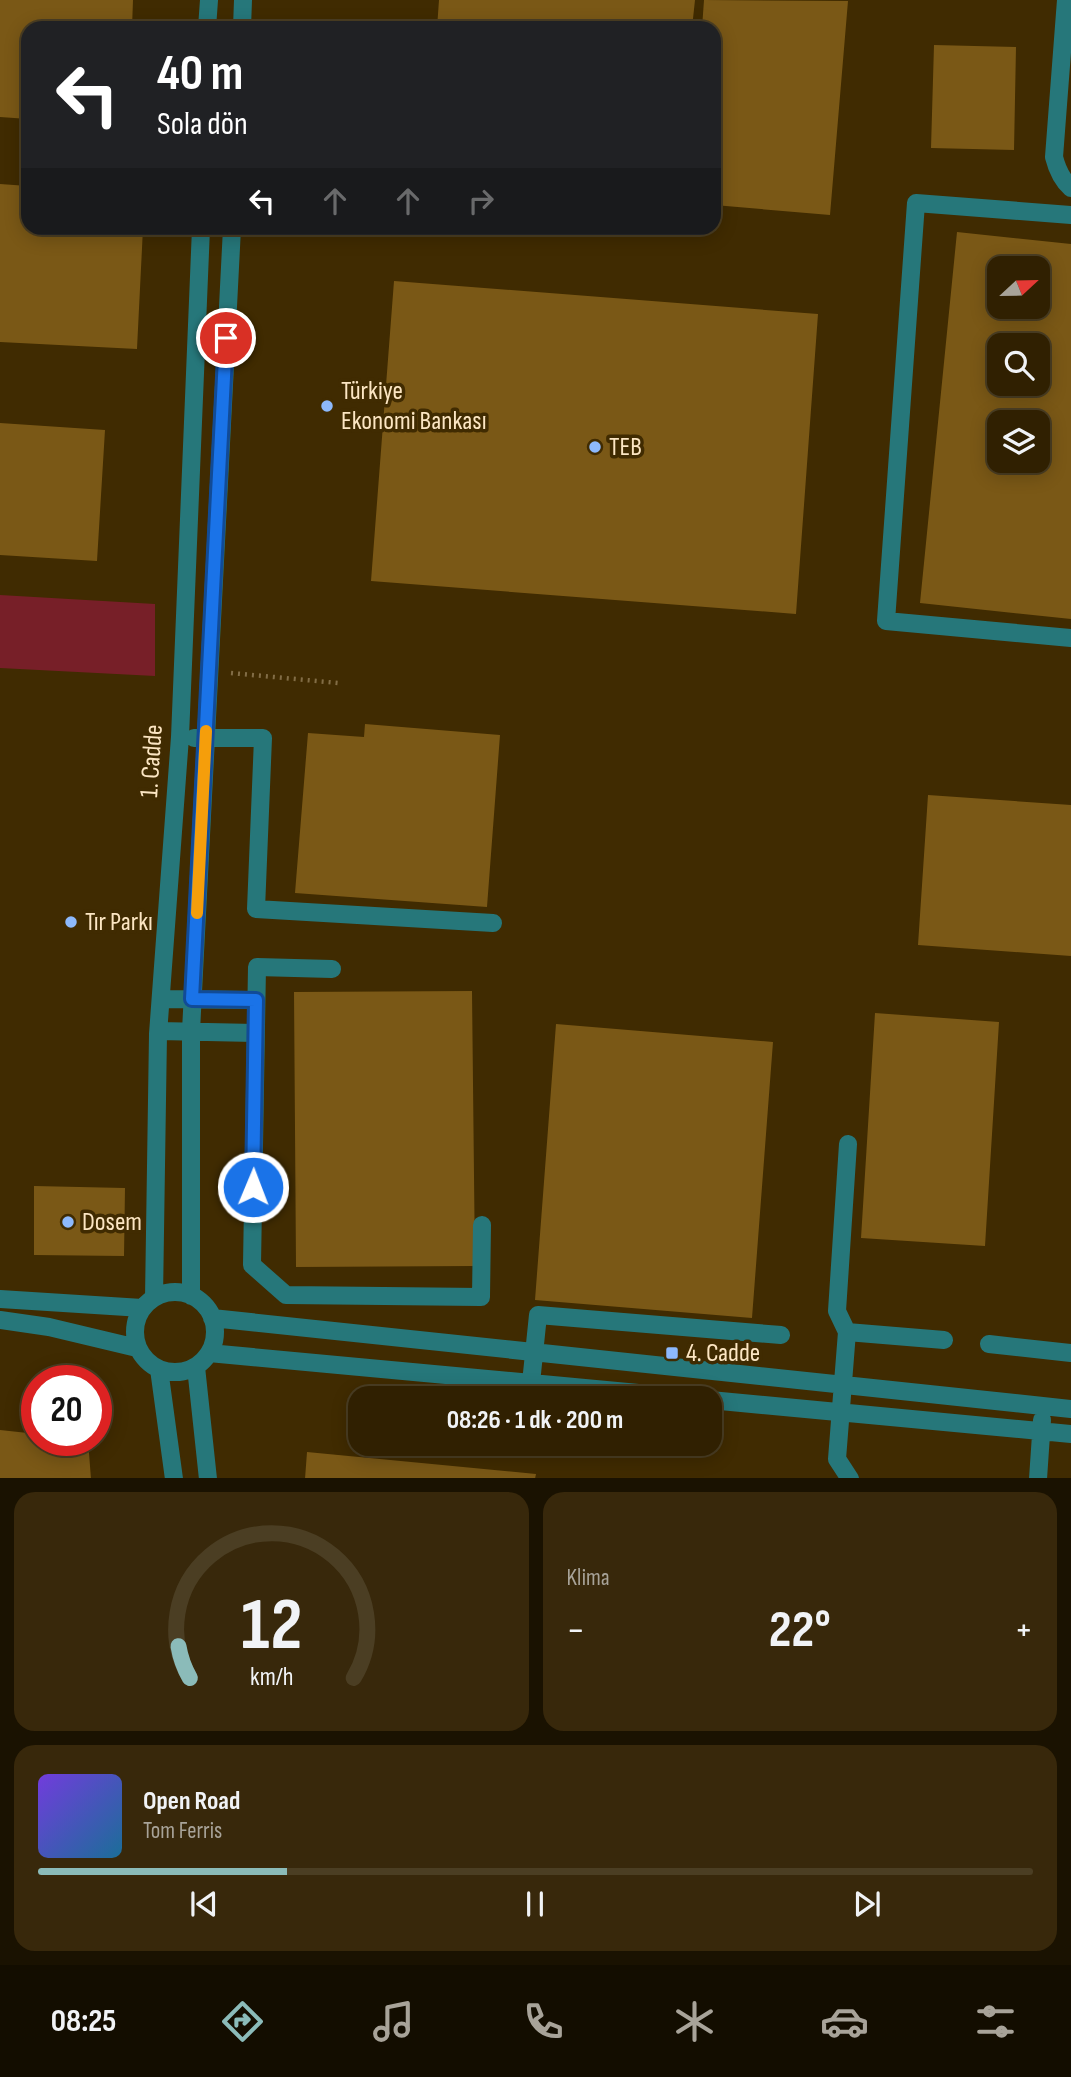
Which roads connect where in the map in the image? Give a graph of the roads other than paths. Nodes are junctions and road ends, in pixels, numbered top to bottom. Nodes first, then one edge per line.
1 (209, 0) edge
2 (243, 0) edge
3 (1066, 0) edge
4 (208, 21) edge
5 (242, 21) edge
6 (1071, 188) edge
7 (1071, 215) edge
8 (201, 235) edge
9 (232, 235) edge
10 (1071, 638) edge
11 (180, 737) junction
12 (205, 738) junction
13 (493, 923) dead end
14 (332, 969) dead end
15 (161, 999) junction
16 (192, 999) junction
17 (256, 1000) junction
18 (159, 1031) junction
19 (191, 1031) junction
20 (255, 1033) junction
21 (848, 1144) dead end
22 (482, 1224) dead end
23 (191, 1296) junction
24 (0, 1299) edge
25 (148, 1303) junction
26 (212, 1318) junction
27 (0, 1320) edge
28 (847, 1332) junction
29 (780, 1335) dead end
30 (944, 1340) dead end
31 (989, 1343) dead end
32 (137, 1348) junction
33 (534, 1352) junction
34 (209, 1353) junction
35 (1071, 1353) edge
36 (195, 1367) junction
37 (159, 1370) junction
38 (531, 1383) junction
39 (843, 1385) junction
40 (563, 1386) edge
41 (722, 1401) edge
42 (1043, 1406) junction
43 (1071, 1409) edge
44 (840, 1412) junction
45 (1071, 1414) edge
46 (1042, 1431) junction
47 (1070, 1434) edge
48 (174, 1478) edge
49 (208, 1478) edge
50 (849, 1478) edge
51 (1038, 1478) edge

1 - 4 street
2 - 5 street
3 - 6 street
7 - 10 street
8 - 11 street, 1. Cadde
9 - 12 street, 1. Cadde
11 - 12 street
11 - 15 street, 1. Cadde
12 - 13 street
12 - 16 street, 1. Cadde
14 - 17 street
15 - 16 street
15 - 18 street, 1. Cadde
16 - 17 street
16 - 19 street, 1. Cadde
17 - 20 street
18 - 19 street
18 - 25 street, 1. Cadde
19 - 20 street
19 - 23 street, 1. Cadde
20 - 22 street
21 - 28 street
23 - 25 street
23 - 26 street
24 - 25 street
25 - 32 street
26 - 33 street
26 - 34 street
27 - 32 street
28 - 30 street
28 - 39 street
29 - 33 street
31 - 35 street
32 - 37 street
33 - 38 street
33 - 39 street
34 - 36 street
34 - 38 street
36 - 37 street
36 - 49 street
37 - 48 street
38 - 40 street
39 - 42 street
39 - 44 street
41 - 44 street
42 - 43 street
42 - 46 street
44 - 46 street
44 - 50 street
45 - 47 street
46 - 47 street
46 - 51 street

